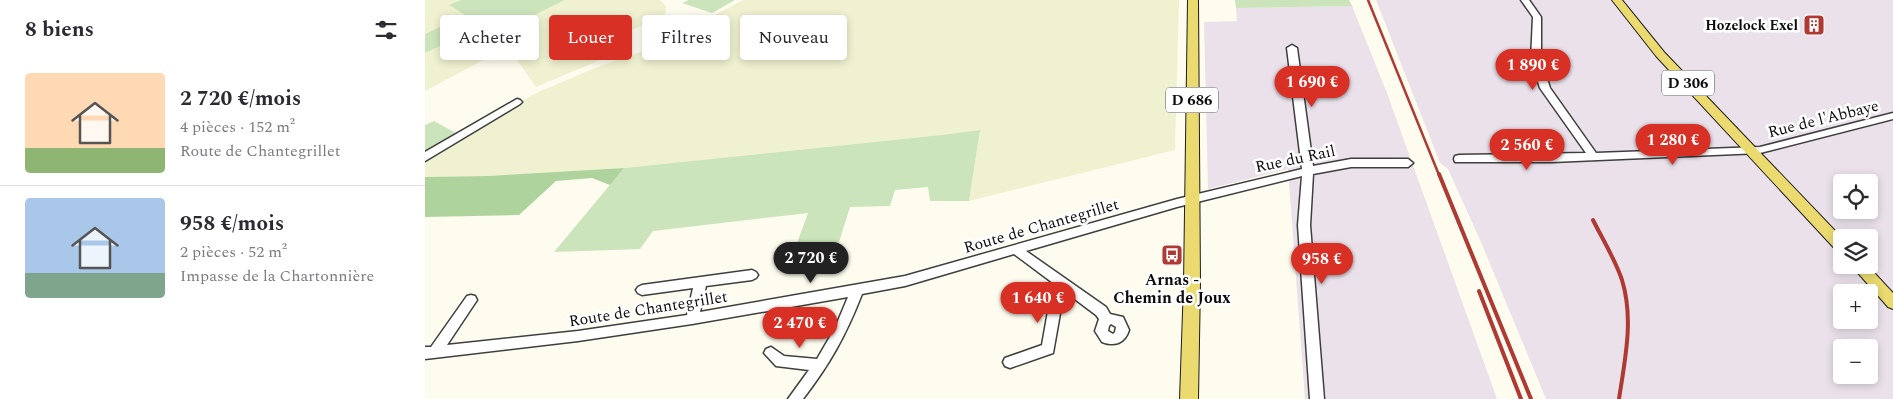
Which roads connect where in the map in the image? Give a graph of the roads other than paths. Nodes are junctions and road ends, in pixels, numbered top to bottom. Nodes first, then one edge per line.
1 (1193, 0) edge
2 (1525, 0) edge
3 (1617, 0) edge
4 (1624, 0) edge
5 (1292, 48) dead end
6 (517, 102) dead end
7 (1893, 116) edge
8 (1756, 150) junction
9 (1593, 156) junction
10 (425, 157) edge
11 (1459, 160) dead end
12 (1408, 163) dead end
13 (1308, 171) junction
14 (1192, 199) junction
15 (1835, 229) edge
16 (1833, 237) edge
17 (1015, 249) junction
18 (1878, 273) edge
19 (1866, 274) edge
20 (752, 275) dead end
21 (1060, 280) junction
22 (701, 282) junction
23 (1893, 289) edge
24 (642, 290) dead end
25 (857, 290) junction
26 (471, 300) dead end
27 (1893, 303) edge
28 (691, 319) junction
29 (1107, 320) dead end
30 (430, 352) edge
31 (771, 353) dead end
32 (1010, 362) dead end
33 (821, 365) junction
34 (795, 399) edge
35 (1189, 399) edge
36 (1317, 399) edge

1 - 14 main road, D 686
2 - 9 street
3 - 8 main road, D 306
4 - 8 main road, D 306
5 - 13 street
6 - 10 street
7 - 8 street, Rue de l'Abbaye
8 - 9 street, Rue de l'Abbaye
8 - 15 main road, D 306
8 - 16 main road, D 306
9 - 11 street, Rue de l'Abbaye
12 - 13 street, Rue du Rail
13 - 14 street, Rue du Rail
13 - 36 street
14 - 17 street, Route de Chantegrillet
14 - 35 main road, D 686
17 - 21 street
17 - 25 street, Route de Chantegrillet
18 - 23 main road
19 - 27 main road
20 - 22 street
21 - 29 street
21 - 32 street
22 - 24 street
22 - 28 street
25 - 28 street, Route de Chantegrillet
25 - 33 street
26 - 30 street
28 - 30 street, Route de Chantegrillet
31 - 33 street
33 - 34 street

